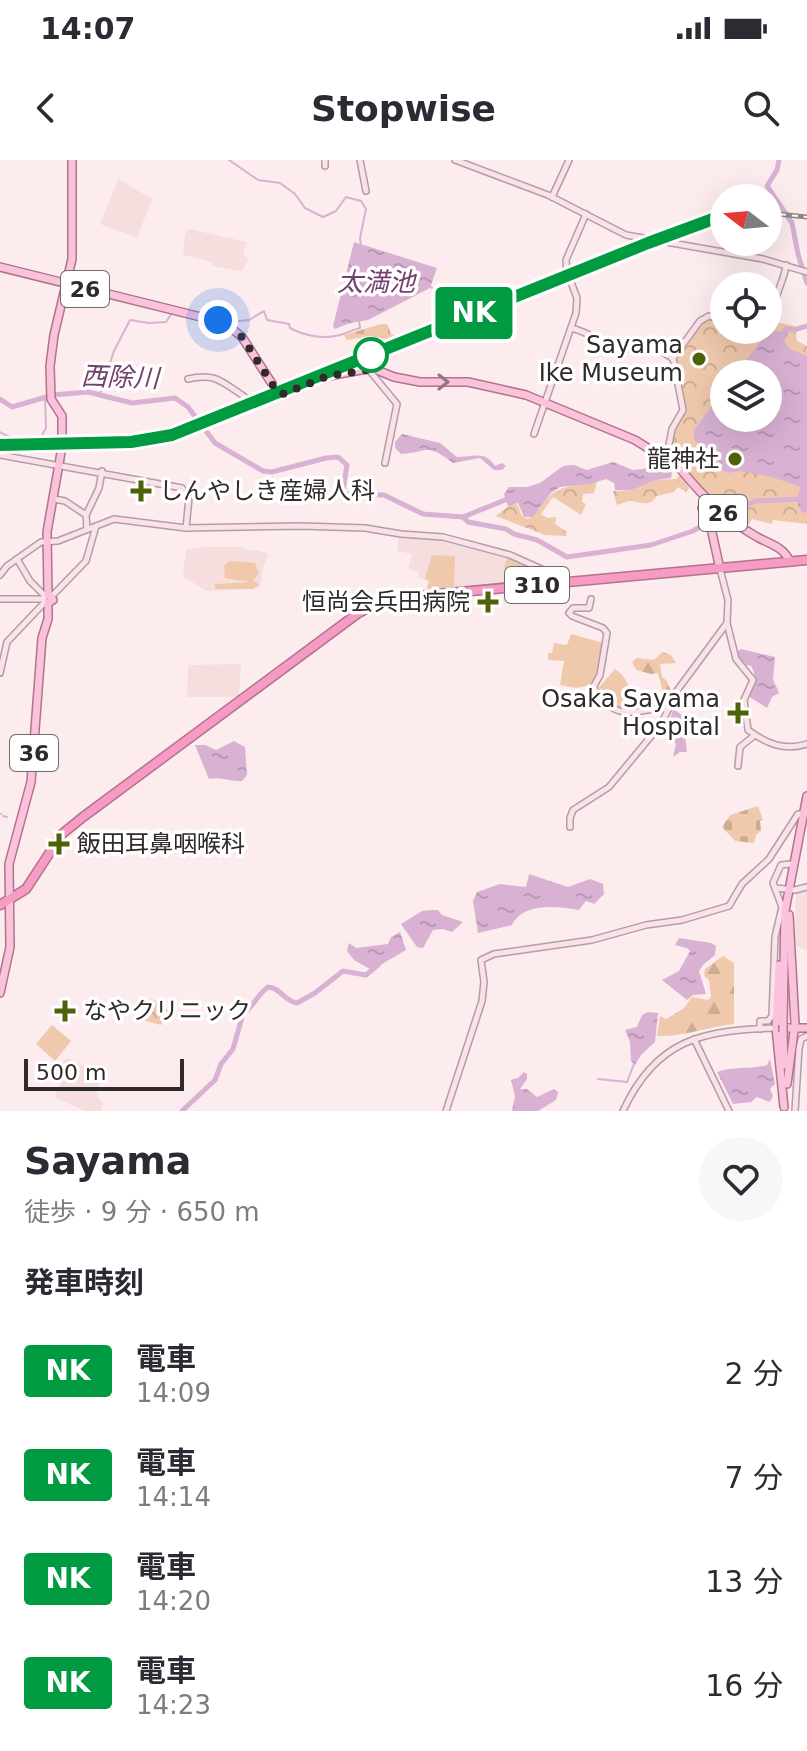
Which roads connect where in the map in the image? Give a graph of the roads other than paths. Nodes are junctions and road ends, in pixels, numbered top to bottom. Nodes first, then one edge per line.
1 (72, 160) edge
2 (360, 160) edge
3 (455, 160) edge
4 (569, 160) edge
5 (366, 191) dead end
6 (552, 197) junction
7 (586, 214) junction
8 (786, 265) junction
9 (0, 267) edge
10 (805, 271) edge
11 (67, 284) junction
12 (782, 286) edge
13 (710, 316) edge
14 (571, 328) junction
15 (673, 358) junction
16 (368, 370) junction
17 (188, 379) dead end
18 (245, 397) dead end
19 (545, 403) junction
20 (534, 434) dead end
21 (668, 450) junction
22 (0, 455) edge
23 (385, 463) dead end
24 (59, 467) junction
25 (102, 472) junction
26 (54, 499) junction
27 (706, 500) junction
28 (86, 515) junction
29 (96, 525) junction
30 (186, 528) junction
31 (87, 529) junction
32 (48, 542) junction
33 (17, 559) junction
34 (807, 560) edge
35 (790, 562) junction
36 (720, 569) junction
37 (0, 575) edge
38 (565, 583) junction
39 (47, 598) junction
40 (0, 599) edge
41 (591, 599) dead end
42 (727, 623) junction
43 (0, 673) edge
44 (668, 709) junction
45 (755, 735) junction
46 (807, 744) edge
47 (738, 766) dead end
48 (807, 796) edge
49 (806, 815) edge
50 (570, 827) dead end
51 (790, 864) dead end
52 (807, 887) edge
53 (775, 888) junction
54 (790, 889) junction
55 (9, 901) junction
56 (0, 905) edge
57 (0, 993) edge
58 (785, 1028) junction
59 (807, 1028) edge
60 (760, 1029) junction
61 (807, 1036) edge
62 (694, 1039) junction
63 (785, 1110) edge
64 (446, 1111) edge
65 (623, 1111) edge
66 (729, 1111) edge
67 (795, 1111) edge

1 - 11 main road, 36
2 - 5 street
3 - 6 street
4 - 6 street
6 - 7 street
7 - 8 street
7 - 14 street
8 - 10 street
8 - 12 street
9 - 11 main road, 26
11 - 16 main road, 26
11 - 24 main road, 36
13 - 15 street
14 - 15 street
14 - 19 street
15 - 21 street
16 -> 19 main road, 26
16 - 23 street
17 - 18 street
19 - 20 street
19 - 21 main road, 26
21 - 27 main road, 26
22 - 24 street
24 - 25 street
24 - 26 main road, 36
25 - 28 street
25 - 30 street
26 - 28 street
26 - 32 main road, 36
27 - 35 main road, 26
27 - 36 main road, 26
28 - 31 street
29 - 30 street
29 - 31 street
29 - 39 street
30 - 38 street
31 - 32 street
32 - 33 street
32 - 39 main road, 36
33 - 37 street
33 - 39 street
34 - 35 highway, 310
35 - 36 highway, 310
36 - 38 highway, 310
36 - 42 street
38 - 55 highway, 310
39 - 40 street
39 - 43 street
39 - 55 main road, 36
41 - 44 street
42 - 44 street
42 - 45 street
44 - 50 street
45 - 46 street
45 - 47 street
48 - 49 main road
49 - 54 main road
49 - 64 street
51 - 53 street
52 - 54 street
53 - 54 street
53 - 60 street
54 - 58 main road
55 - 56 highway, 310
55 - 57 main road, 36
58 - 59 main road
58 - 60 street
58 - 63 main road
58 - 63 main road
60 - 62 street
61 - 67 street
62 - 65 street
62 - 66 street

